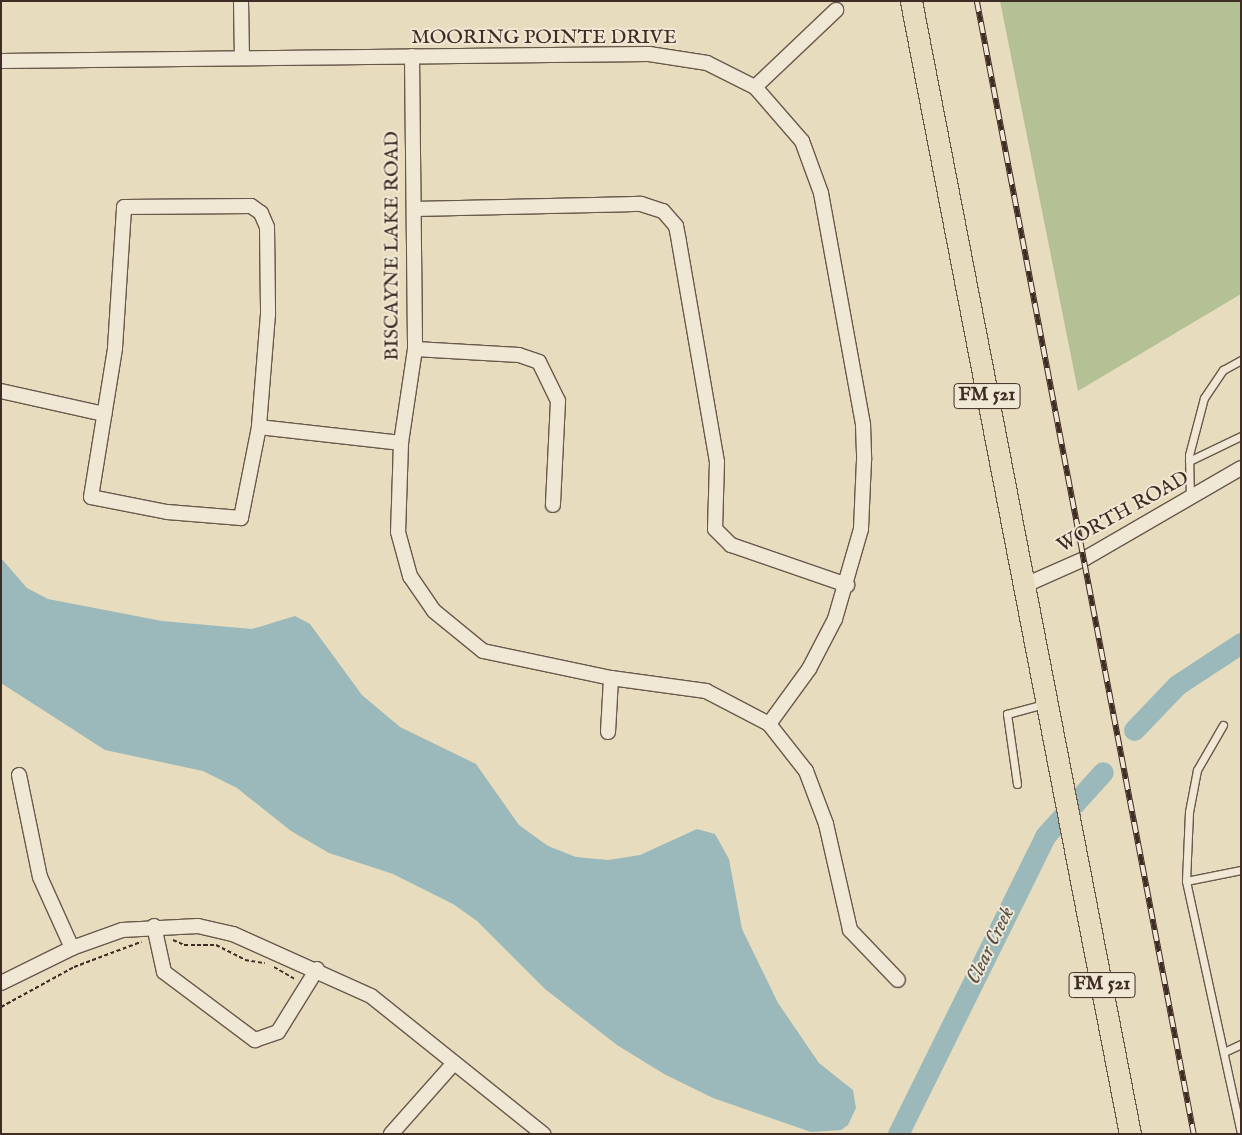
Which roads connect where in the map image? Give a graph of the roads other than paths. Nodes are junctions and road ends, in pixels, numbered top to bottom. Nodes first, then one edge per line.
1 (242, 1) edge
2 (911, 1) edge
3 (836, 10) dead end
4 (412, 56) junction
5 (242, 58) junction
6 (1, 61) edge
7 (755, 88) junction
8 (414, 209) junction
9 (415, 349) junction
10 (1241, 360) edge
11 (1, 391) edge
12 (104, 414) junction
13 (259, 427) junction
14 (1241, 436) edge
15 (401, 443) junction
16 (1189, 461) junction
17 (1241, 468) edge
18 (1190, 498) junction
19 (552, 505) dead end
20 (847, 585) junction
21 (1023, 586) junction
22 (611, 678) junction
23 (1046, 704) junction
24 (769, 724) junction
25 (1223, 726) dead end
26 (608, 732) dead end
27 (19, 775) dead end
28 (1017, 784) dead end
29 (1241, 870) edge
30 (1186, 881) junction
31 (154, 926) junction
32 (72, 948) junction
33 (315, 972) junction
34 (898, 980) dead end
35 (1, 983) edge
36 (1241, 1044) edge
37 (1224, 1052) junction
38 (454, 1063) junction
39 (392, 1134) edge
40 (543, 1134) edge
41 (1130, 1134) edge
42 (1241, 1134) edge

1 - 5 street
2 - 21 main road, FM 521
3 - 7 street
4 - 5 street, MOORING POINTE DRIVE
4 - 7 street, MOORING POINTE DRIVE
4 - 8 street, BISCAYNE LAKE ROAD
5 - 6 street, MOORING POINTE DRIVE
7 - 20 street, MOORING POINTE DRIVE
8 - 9 street, BISCAYNE LAKE ROAD
8 - 20 street
9 - 15 street, BISCAYNE LAKE ROAD
9 - 19 street
10 - 16 lane
11 - 12 street
12 - 13 street
12 - 13 street
13 - 15 street
14 - 16 lane
15 - 22 street, BISCAYNE LAKE ROAD
16 - 18 lane
17 - 18 street, WORTH ROAD
18 - 21 street, WORTH ROAD
20 - 24 street, MOORING POINTE DRIVE
21 - 23 main road, FM 521
22 - 24 street, BISCAYNE LAKE ROAD
22 - 26 street
23 - 28 lane
23 - 41 main road, FM 521
24 - 34 street, BISCAYNE LAKE ROAD
25 - 30 lane
27 - 32 street
29 - 30 lane
30 - 37 lane
31 - 32 street
31 - 33 street
31 - 33 street
32 - 35 street
33 - 38 street
36 - 37 lane
37 - 42 lane
38 - 39 street
38 - 40 street

